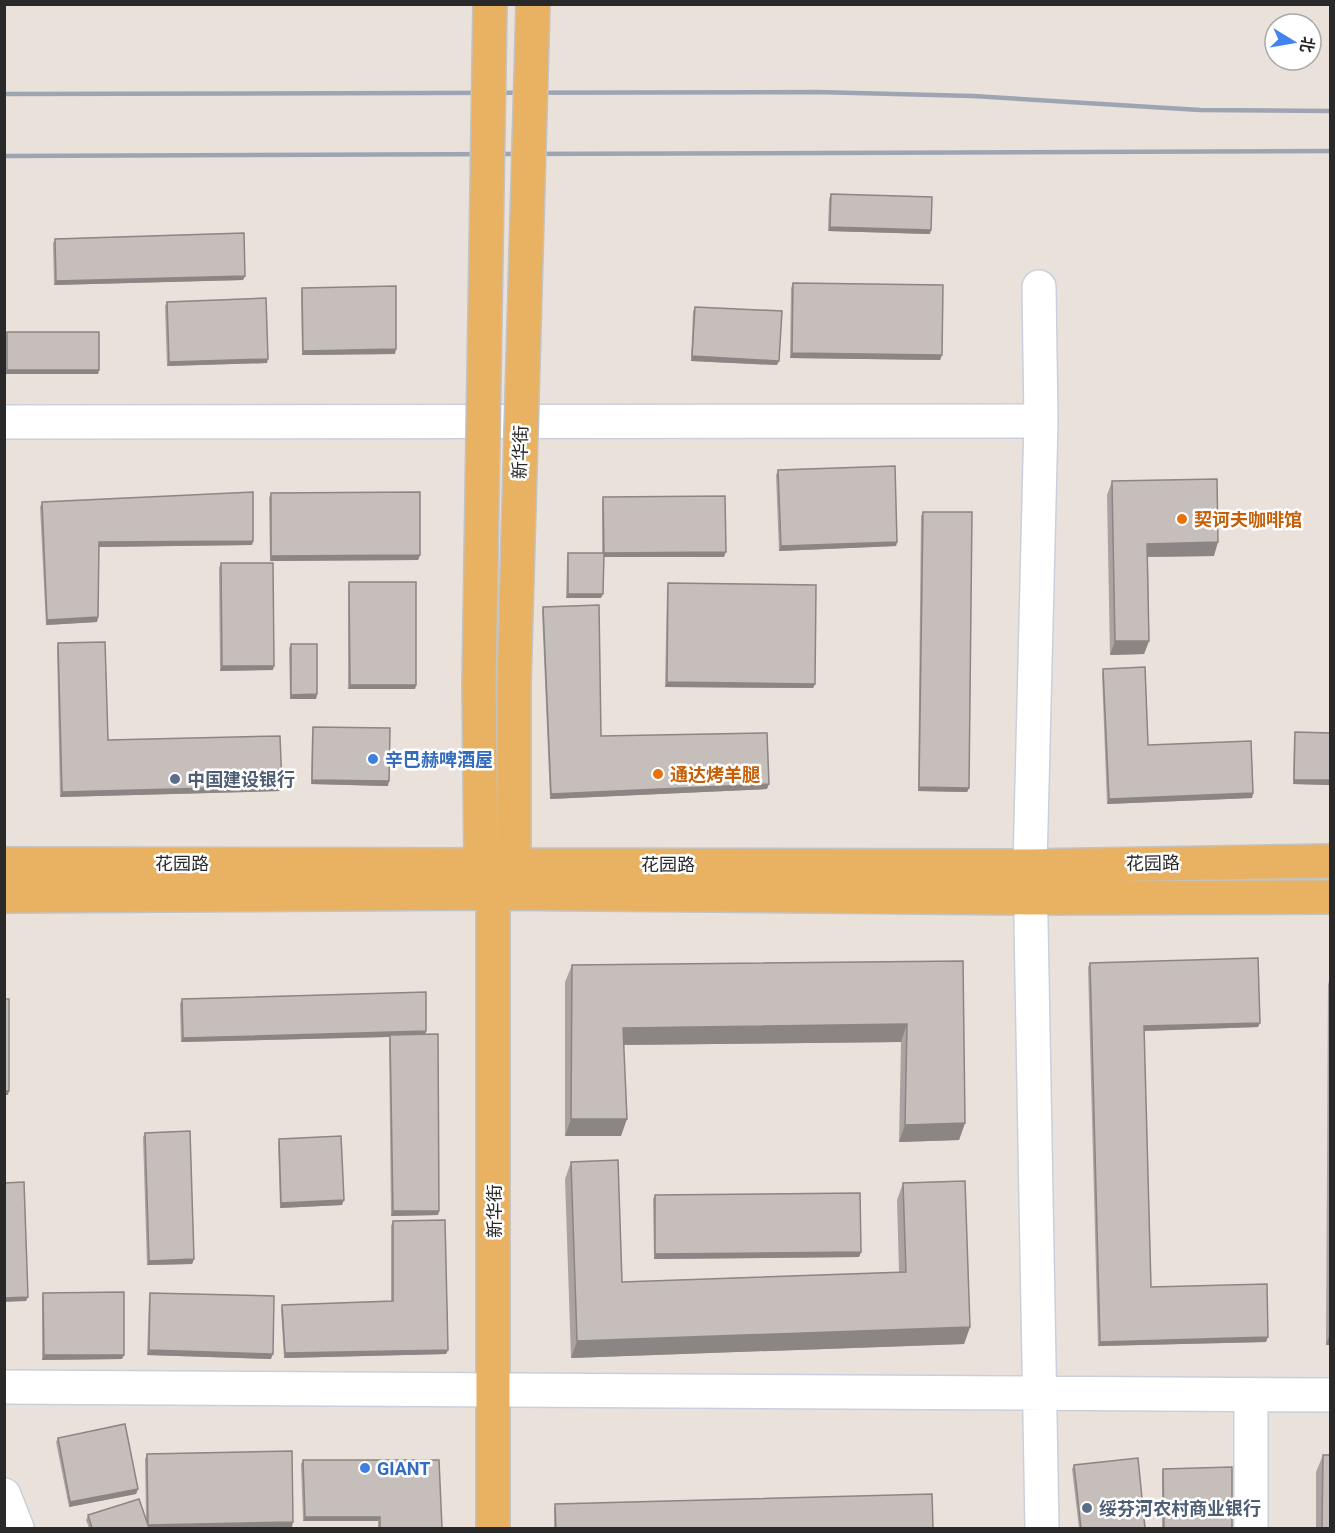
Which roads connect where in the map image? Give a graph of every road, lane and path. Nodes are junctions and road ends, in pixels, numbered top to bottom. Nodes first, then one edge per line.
1 (490, 4) edge
2 (533, 4) edge
3 (1039, 287) dead end
4 (1041, 421) junction
5 (4, 422) edge
6 (1330, 861) edge
7 (481, 863) junction
8 (514, 863) junction
9 (4, 864) edge
10 (1029, 866) junction
11 (493, 892) junction
12 (4, 896) edge
13 (1330, 897) edge
14 (1030, 898) junction
15 (4, 1387) edge
16 (494, 1390) junction
17 (1041, 1394) junction
18 (1251, 1395) junction
19 (1330, 1395) edge
20 (4, 1495) edge
21 (17, 1528) edge
22 (493, 1528) edge
23 (1042, 1528) edge
24 (1251, 1528) edge

1 - 7 main road, 新华街, bridge
2 - 8 main road, 新华街, bridge
3 - 4 street
4 - 5 street
4 - 10 street
6 - 10 main road, 花园路
7 - 8 main road, 花园路
7 - 9 main road, 花园路
7 - 11 main road, 新华街
8 - 10 main road, 花园路
8 - 11 main road
10 - 14 street
11 - 12 main road, 花园路
11 - 14 main road, 花园路
11 - 16 main road, 新华街
13 - 14 main road, 花园路
14 - 17 street
15 - 16 street
16 - 17 street
16 - 22 main road, 新华街
17 - 18 street
17 - 23 street
18 - 19 street
18 - 24 street
20 - 21 street

